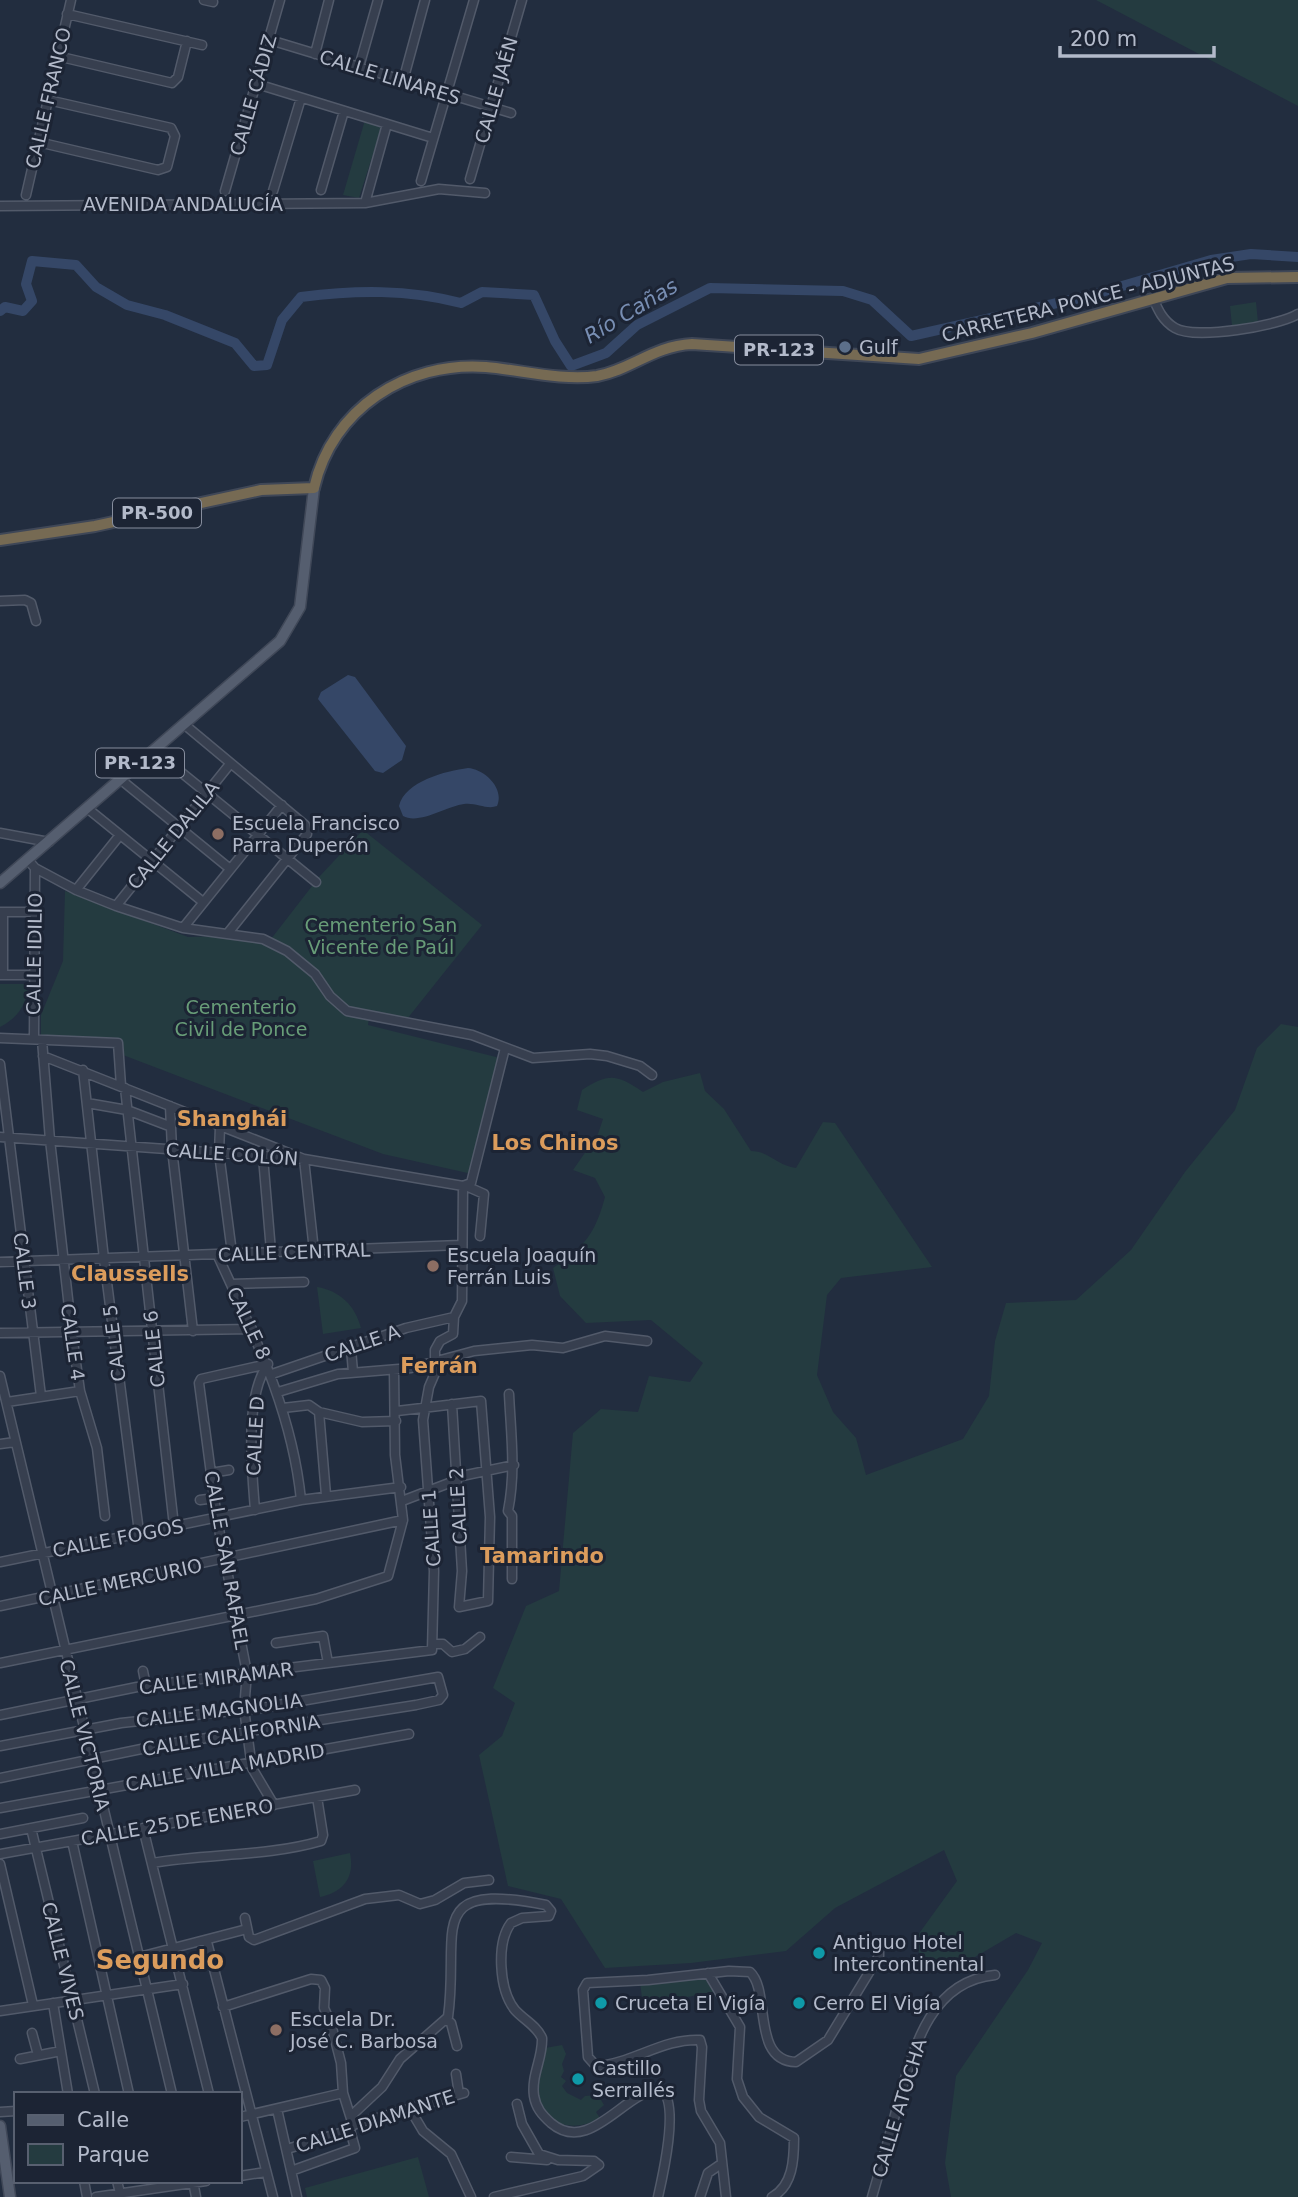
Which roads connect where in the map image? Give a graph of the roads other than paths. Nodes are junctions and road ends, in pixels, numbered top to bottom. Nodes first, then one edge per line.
1 (71, 0) edge
2 (280, 0) edge
3 (330, 0) edge
4 (378, 0) edge
5 (425, 0) edge
6 (474, 0) edge
7 (523, 0) edge
8 (67, 14) junction
9 (270, 40) junction
10 (187, 41) junction
11 (202, 45) dead end
12 (315, 54) junction
13 (57, 56) junction
14 (359, 67) junction
15 (403, 80) junction
16 (257, 84) junction
17 (446, 94) junction
18 (301, 97) junction
19 (48, 100) junction
20 (491, 107) junction
21 (344, 111) junction
22 (511, 113) dead end
23 (387, 124) junction
24 (433, 138) junction
25 (38, 142) junction
26 (470, 179) dead end
27 (421, 181) dead end
28 (321, 190) dead end
29 (225, 191) dead end
30 (273, 191) dead end
31 (485, 193) dead end
32 (26, 195) dead end
33 (365, 203) junction
34 (0, 206) edge
35 (1298, 277) edge
36 (1153, 298) junction
37 (1298, 314) edge
38 (314, 488) junction
39 (0, 540) edge
40 (0, 601) edge
41 (36, 621) dead end
42 (184, 725) junction
43 (155, 751) junction
44 (230, 764) junction
45 (120, 779) junction
46 (206, 794) junction
47 (282, 805) junction
48 (87, 808) junction
49 (179, 827) junction
50 (0, 833) edge
51 (120, 835) junction
52 (257, 835) junction
53 (49, 842) junction
54 (287, 859) junction
55 (152, 860) junction
56 (32, 864) junction
57 (229, 868) junction
58 (316, 882) dead end
59 (0, 883) edge
60 (76, 890) junction
61 (203, 902) junction
62 (116, 906) junction
63 (2, 912) edge
64 (35, 912) junction
65 (183, 928) junction
66 (228, 933) junction
67 (1, 975) edge
68 (34, 975) junction
69 (0, 1038) edge
70 (38, 1040) junction
71 (505, 1048) junction
72 (43, 1056) junction
73 (0, 1064) edge
74 (83, 1070) junction
75 (652, 1075) dead end
76 (123, 1087) junction
77 (87, 1103) junction
78 (170, 1106) junction
79 (127, 1110) junction
80 (169, 1126) junction
81 (220, 1127) junction
82 (4, 1137) edge
83 (50, 1140) junction
84 (92, 1144) junction
85 (132, 1146) junction
86 (172, 1149) junction
87 (219, 1153) junction
88 (262, 1157) junction
89 (304, 1159) junction
90 (464, 1186) junction
91 (480, 1236) dead end
92 (461, 1245) junction
93 (271, 1251) junction
94 (314, 1251) junction
95 (232, 1253) junction
96 (186, 1254) junction
97 (217, 1254) junction
98 (145, 1256) junction
99 (104, 1259) junction
100 (62, 1260) junction
101 (23, 1261) junction
102 (0, 1262) edge
103 (304, 1282) dead end
104 (231, 1284) junction
105 (454, 1317) junction
106 (252, 1329) junction
107 (193, 1331) junction
108 (33, 1332) junction
109 (153, 1332) junction
110 (0, 1333) edge
111 (113, 1333) junction
112 (72, 1334) junction
113 (647, 1341) dead end
114 (351, 1349) junction
115 (434, 1363) junction
116 (268, 1364) junction
117 (394, 1370) junction
118 (353, 1372) junction
119 (272, 1374) junction
120 (0, 1376) edge
121 (80, 1391) junction
122 (278, 1392) junction
123 (509, 1394) dead end
124 (41, 1396) junction
125 (7, 1402) junction
126 (452, 1404) junction
127 (283, 1406) junction
128 (425, 1406) junction
129 (319, 1412) junction
130 (397, 1412) junction
131 (396, 1421) junction
132 (15, 1442) junction
133 (0, 1444) edge
134 (514, 1465) junction
135 (229, 1470) dead end
136 (486, 1471) junction
137 (211, 1473) junction
138 (457, 1478) junction
139 (401, 1487) junction
140 (429, 1492) junction
141 (326, 1495) junction
142 (215, 1498) junction
143 (200, 1500) dead end
144 (301, 1500) junction
145 (402, 1502) junction
146 (255, 1510) junction
147 (105, 1516) dead end
148 (217, 1519) junction
149 (403, 1520) junction
150 (174, 1526) junction
151 (139, 1532) junction
152 (42, 1553) junction
153 (225, 1560) junction
154 (0, 1562) edge
155 (512, 1579) dead end
156 (51, 1596) junction
157 (0, 1606) edge
158 (234, 1616) junction
159 (480, 1637) dead end
160 (276, 1643) dead end
161 (433, 1647) junction
162 (64, 1651) junction
163 (0, 1663) edge
164 (328, 1663) junction
165 (143, 1671) dead end
166 (247, 1673) junction
167 (438, 1677) joint
168 (146, 1686) junction
169 (76, 1700) junction
170 (244, 1709) junction
171 (0, 1715) edge
172 (84, 1731) junction
173 (247, 1734) junction
174 (409, 1734) dead end
175 (0, 1746) edge
176 (91, 1761) junction
177 (250, 1761) junction
178 (0, 1778) edge
179 (99, 1790) junction
180 (355, 1790) dead end
181 (317, 1797) junction
182 (274, 1805) junction
183 (0, 1808) edge
184 (83, 1818) dead end
185 (31, 1828) junction
186 (143, 1828) junction
187 (0, 1834) edge
188 (110, 1835) junction
189 (72, 1842) junction
190 (34, 1847) junction
191 (0, 1854) edge
192 (152, 1863) junction
193 (0, 1864) edge
194 (489, 1880) dead end
195 (245, 1918) dead end
196 (247, 1929) junction
197 (207, 1942) junction
198 (879, 1948) dead end
199 (175, 1949) junction
200 (139, 1957) junction
201 (708, 1973) junction
202 (995, 1975) dead end
203 (183, 1983) junction
204 (147, 1989) junction
205 (109, 1995) junction
206 (73, 1999) junction
207 (53, 2003) junction
208 (33, 2005) junction
209 (223, 2007) junction
210 (0, 2011) edge
211 (446, 2019) junction
212 (32, 2033) dead end
213 (457, 2046) dead end
214 (61, 2051) junction
215 (38, 2055) junction
216 (20, 2059) dead end
217 (456, 2074) dead end
218 (68, 2092) edge
219 (95, 2092) edge
220 (129, 2092) edge
221 (172, 2092) edge
222 (209, 2092) edge
223 (343, 2093) junction
224 (517, 2104) dead end
225 (277, 2109) junction
226 (410, 2109) junction
227 (251, 2115) junction
228 (242, 2117) edge
229 (352, 2124) junction
230 (0, 2126) edge
231 (287, 2150) junction
232 (511, 2157) dead end
233 (553, 2159) junction
234 (721, 2164) junction
235 (291, 2171) junction
236 (266, 2172) junction
237 (242, 2176) edge
238 (187, 2183) edge
239 (121, 2195) edge
240 (498, 2196) edge
241 (10, 2197) edge
242 (96, 2197) edge
243 (273, 2197) edge
244 (296, 2197) edge
245 (471, 2197) edge
246 (658, 2197) edge
247 (700, 2197) edge
248 (726, 2197) edge
249 (772, 2197) edge
250 (872, 2197) edge

1 - 8 street, CALLE FRANCO
2 - 9 street, CALLE CÁDIZ
3 - 12 street
4 - 14 street
5 - 15 street
6 - 17 street
7 - 20 street, CALLE JAÉN
8 - 10 street
8 - 13 street, CALLE FRANCO
9 - 12 street, CALLE LINARES
9 - 16 street, CALLE CÁDIZ
10 - 11 street
10 - 13 street
12 - 14 street, CALLE LINARES
13 - 19 street, CALLE FRANCO
14 - 15 street, CALLE LINARES
15 - 17 street, CALLE LINARES
16 - 18 street
16 - 29 street, CALLE CÁDIZ
17 - 20 street, CALLE LINARES
17 - 24 street
18 - 21 street
18 - 30 street
19 - 25 street, CALLE FRANCO
19 - 25 street
20 - 22 street, CALLE LINARES
20 - 26 street, CALLE JAÉN
21 - 23 street
21 - 28 street
23 - 24 street
23 - 33 street
24 - 27 street
25 - 32 street, CALLE FRANCO
31 - 33 street, AVENIDA ANDALUCÍA
33 - 34 street, AVENIDA ANDALUCÍA
35 - 36 highway, CARRETERA PONCE - ADJUNTAS / PR-123
36 - 37 street
36 - 38 highway, CARRETERA PONCE - ADJUNTAS / PR-123
38 - 39 highway, PR-500 / PR-500
38 - 42 main road, CARRETERA PONCE - ADJUNTAS / PR-123
40 - 41 street
42 - 43 main road, PR-123
42 - 44 street
43 - 45 main road, PR-123
43 - 46 street
44 - 46 street, CALLE DALILA
44 - 47 street
45 - 48 main road, PR-123
45 - 49 street
46 - 49 street, CALLE DALILA
46 - 52 street
47 - 52 street
47 - 54 street
48 - 51 street
48 - 53 main road, PR-123
49 - 55 street, CALLE DALILA
49 - 57 street
50 - 53 street
51 - 55 street
51 - 60 street
52 - 54 street
52 - 57 street
53 - 56 main road, PR-123
54 - 58 street
54 - 66 street
55 - 61 street
55 - 62 street, CALLE DALILA
56 - 59 main road, PR-123
56 - 60 street
56 - 64 street, CALLE IDILIO
57 - 61 street
60 - 62 street
61 - 65 street
62 - 65 street
63 - 64 street
63 - 67 street
64 - 68 street, CALLE IDILIO
65 - 66 street
66 - 71 street
67 - 68 street
68 - 70 street, CALLE IDILIO
69 - 70 street
70 - 72 street, CALLE 4
70 - 76 street, CALLE 6
71 - 75 street
71 - 90 street
72 - 74 street
72 - 83 street, CALLE 4
73 - 82 street, CALLE 3
74 - 76 street
74 - 77 street, CALLE 5
76 - 78 street
76 - 79 street, CALLE 6
77 - 79 street
77 - 84 street, CALLE 5
78 - 80 street
78 - 81 street
79 - 80 street
79 - 85 street, CALLE 6
80 - 86 street
81 - 87 street
81 - 89 street
82 - 83 street, CALLE COLÓN
82 - 101 street, CALLE 3
83 - 84 street, CALLE COLÓN
83 - 100 street, CALLE 4
84 - 85 street, CALLE COLÓN
84 - 99 street, CALLE 5
85 - 86 street, CALLE COLÓN
85 - 98 street, CALLE 6
86 - 87 street, CALLE COLÓN
86 - 96 street
87 - 88 street, CALLE COLÓN
87 - 95 street
88 - 89 street, CALLE COLÓN
88 - 93 street
89 - 90 street, CALLE COLÓN
89 - 94 street
90 - 91 street
90 - 92 street
92 - 94 street, CALLE CENTRAL
92 - 105 street
93 - 94 street, CALLE CENTRAL
93 - 95 street, CALLE CENTRAL
95 - 97 street, CALLE CENTRAL
96 - 97 street, CALLE CENTRAL
96 - 98 street, CALLE CENTRAL
96 - 107 street
97 - 104 street, CALLE 8
98 - 99 street, CALLE CENTRAL
98 - 109 street, CALLE 6
99 - 100 street, CALLE CENTRAL
99 - 111 street, CALLE 5
100 - 101 street, CALLE CENTRAL
100 - 112 street, CALLE 4
101 - 102 street, CALLE CENTRAL
101 - 108 street, CALLE 3
103 - 104 street
104 - 106 street, CALLE 8
105 - 114 street, CALLE A
105 - 115 street, CALLE 1
106 - 107 street
106 - 116 street, CALLE 8
107 - 109 street
108 - 110 street
108 - 112 street
108 - 124 street, CALLE 3
109 - 111 street
109 - 150 street, CALLE 6
111 - 112 street
111 - 151 street, CALLE 5
112 - 121 street, CALLE 4
113 - 115 street
114 - 118 street
114 - 119 street, CALLE A
115 - 117 street
115 - 128 street, CALLE 1
116 - 119 street, CALLE 8
116 - 137 street, CALLE SAN RAFAEL
116 - 146 street, CALLE D
117 - 118 street
117 - 130 street
118 - 122 street
119 - 122 street, CALLE 8
120 - 125 street, CALLE VICTORIA
121 - 124 street
121 - 147 street, CALLE 4
122 - 127 street, CALLE 8
123 - 134 street
124 - 125 street
125 - 132 street, CALLE VICTORIA
126 - 128 street
126 - 136 street
126 - 138 street, CALLE 2
127 - 129 street
127 - 144 street
128 - 130 street
128 - 140 street, CALLE 1
129 - 131 street
129 - 141 street
130 - 131 street
131 - 139 street
132 - 133 street
132 - 152 street, CALLE VICTORIA
134 - 136 street
134 - 155 street
135 - 137 street
136 - 138 street
136 - 138 street, CALLE 2
137 - 142 street, CALLE SAN RAFAEL
138 - 140 street
139 - 141 street, CALLE FOGOS
139 - 145 street
140 - 145 street
140 - 161 street, CALLE 1
141 - 144 street, CALLE FOGOS
142 - 143 street
142 - 148 street, CALLE SAN RAFAEL
144 - 146 street, CALLE FOGOS
145 - 149 street
146 - 148 street, CALLE FOGOS
148 - 150 street, CALLE FOGOS
148 - 153 street, CALLE SAN RAFAEL
149 - 153 street, CALLE MERCURIO
149 - 158 street
150 - 151 street, CALLE FOGOS
151 - 152 street, CALLE FOGOS
152 - 154 street, CALLE FOGOS
152 - 156 street, CALLE VICTORIA
153 - 156 street, CALLE MERCURIO
153 - 158 street, CALLE SAN RAFAEL
156 - 157 street, CALLE MERCURIO
156 - 162 street, CALLE VICTORIA
158 - 162 street
158 - 166 street, CALLE SAN RAFAEL
159 - 161 street, CALLE MIRAMAR
160 - 164 street
161 - 164 street, CALLE MIRAMAR
162 - 163 street
162 - 169 street, CALLE VICTORIA
164 - 166 street, CALLE MIRAMAR
165 - 168 street
166 - 168 street, CALLE MIRAMAR
166 - 170 street, CALLE SAN RAFAEL
167 - 170 street, CALLE MAGNOLIA
167 - 173 street, CALLE CALIFORNIA
168 - 169 street, CALLE MIRAMAR
169 - 171 street, CALLE MIRAMAR
169 - 172 street, CALLE VICTORIA
170 - 172 street, CALLE MAGNOLIA
170 - 173 street, CALLE SAN RAFAEL
172 - 175 street, CALLE MAGNOLIA
172 - 176 street, CALLE VICTORIA
173 - 176 street, CALLE CALIFORNIA
173 - 177 street, CALLE SAN RAFAEL
174 - 177 street, CALLE VILLA MADRID
176 - 178 street, CALLE CALIFORNIA
176 - 179 street, CALLE VICTORIA
177 - 179 street, CALLE VILLA MADRID
177 - 182 street, CALLE SAN RAFAEL
179 - 183 street, CALLE VILLA MADRID
179 - 188 street, CALLE VICTORIA
180 - 181 street, CALLE 25 DE ENERO
181 - 182 street, CALLE 25 DE ENERO
181 - 192 street
182 - 186 street, CALLE 25 DE ENERO
184 - 185 street
185 - 187 street
185 - 190 street, CALLE VIVES
186 - 188 street, CALLE 25 DE ENERO
186 - 192 street
188 - 189 street, CALLE 25 DE ENERO
188 - 200 street, CALLE VICTORIA
189 - 190 street, CALLE 25 DE ENERO
189 - 205 street
190 - 191 street, CALLE 25 DE ENERO
190 - 206 street, CALLE VIVES
192 - 199 street
193 - 208 street
194 - 196 street
195 - 196 street
196 - 197 street
197 - 199 street
197 - 209 street
198 - 201 street
199 - 200 street
199 - 203 street
200 - 204 street, CALLE VICTORIA
201 - 234 street
201 - 249 street
202 - 250 street, CALLE ATOCHA
203 - 204 street
203 - 222 street
204 - 205 street
204 - 221 street, CALLE VICTORIA
205 - 206 street
205 - 220 street
206 - 207 street
206 - 219 street, CALLE VIVES
207 - 208 street
207 - 214 street
208 - 210 street
209 - 223 street
209 - 227 street
211 - 213 street
211 - 229 street
211 - 246 street
212 - 215 street
214 - 215 street
214 - 218 street
215 - 216 street
217 - 226 street, CALLE DIAMANTE
223 - 225 street
223 - 229 street
224 - 233 street
225 - 227 street
225 - 231 street
226 - 229 street, CALLE DIAMANTE
226 - 245 street
227 - 228 street
227 - 236 street
229 - 231 street, CALLE DIAMANTE
229 - 235 street
230 - 241 main road
231 - 235 street
232 - 233 street
233 - 240 street
234 - 247 street
234 - 248 street
235 - 244 street
236 - 237 street
236 - 243 street
238 - 239 street
239 - 242 street

